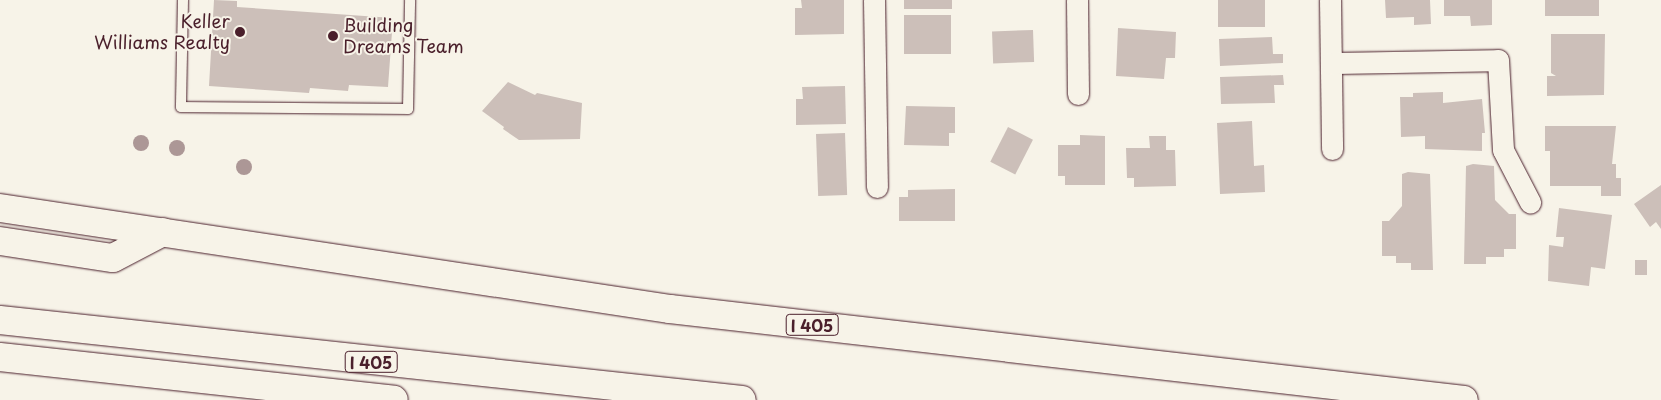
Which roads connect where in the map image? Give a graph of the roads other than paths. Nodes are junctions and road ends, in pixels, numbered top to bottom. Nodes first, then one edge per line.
1 (183, 0) edge
2 (410, 0) edge
3 (874, 0) edge
4 (1077, 0) edge
5 (1330, 0) edge
6 (1331, 63) junction
7 (1078, 94) dead end
8 (1332, 150) dead end
9 (877, 187) dead end
10 (1530, 202) dead end
11 (0, 208) edge
12 (163, 232) junction
13 (0, 241) edge
14 (0, 320) edge
15 (0, 357) edge
16 (394, 400) edge
17 (742, 400) edge
18 (1464, 400) edge

1 - 2 lane
3 - 9 street
4 - 7 street
5 - 6 street
6 - 8 street
6 - 10 street
11 - 12 highway, I 405
12 - 13 highway
12 - 18 highway, I 405
14 - 17 highway, I 405
15 - 16 highway, I 405

